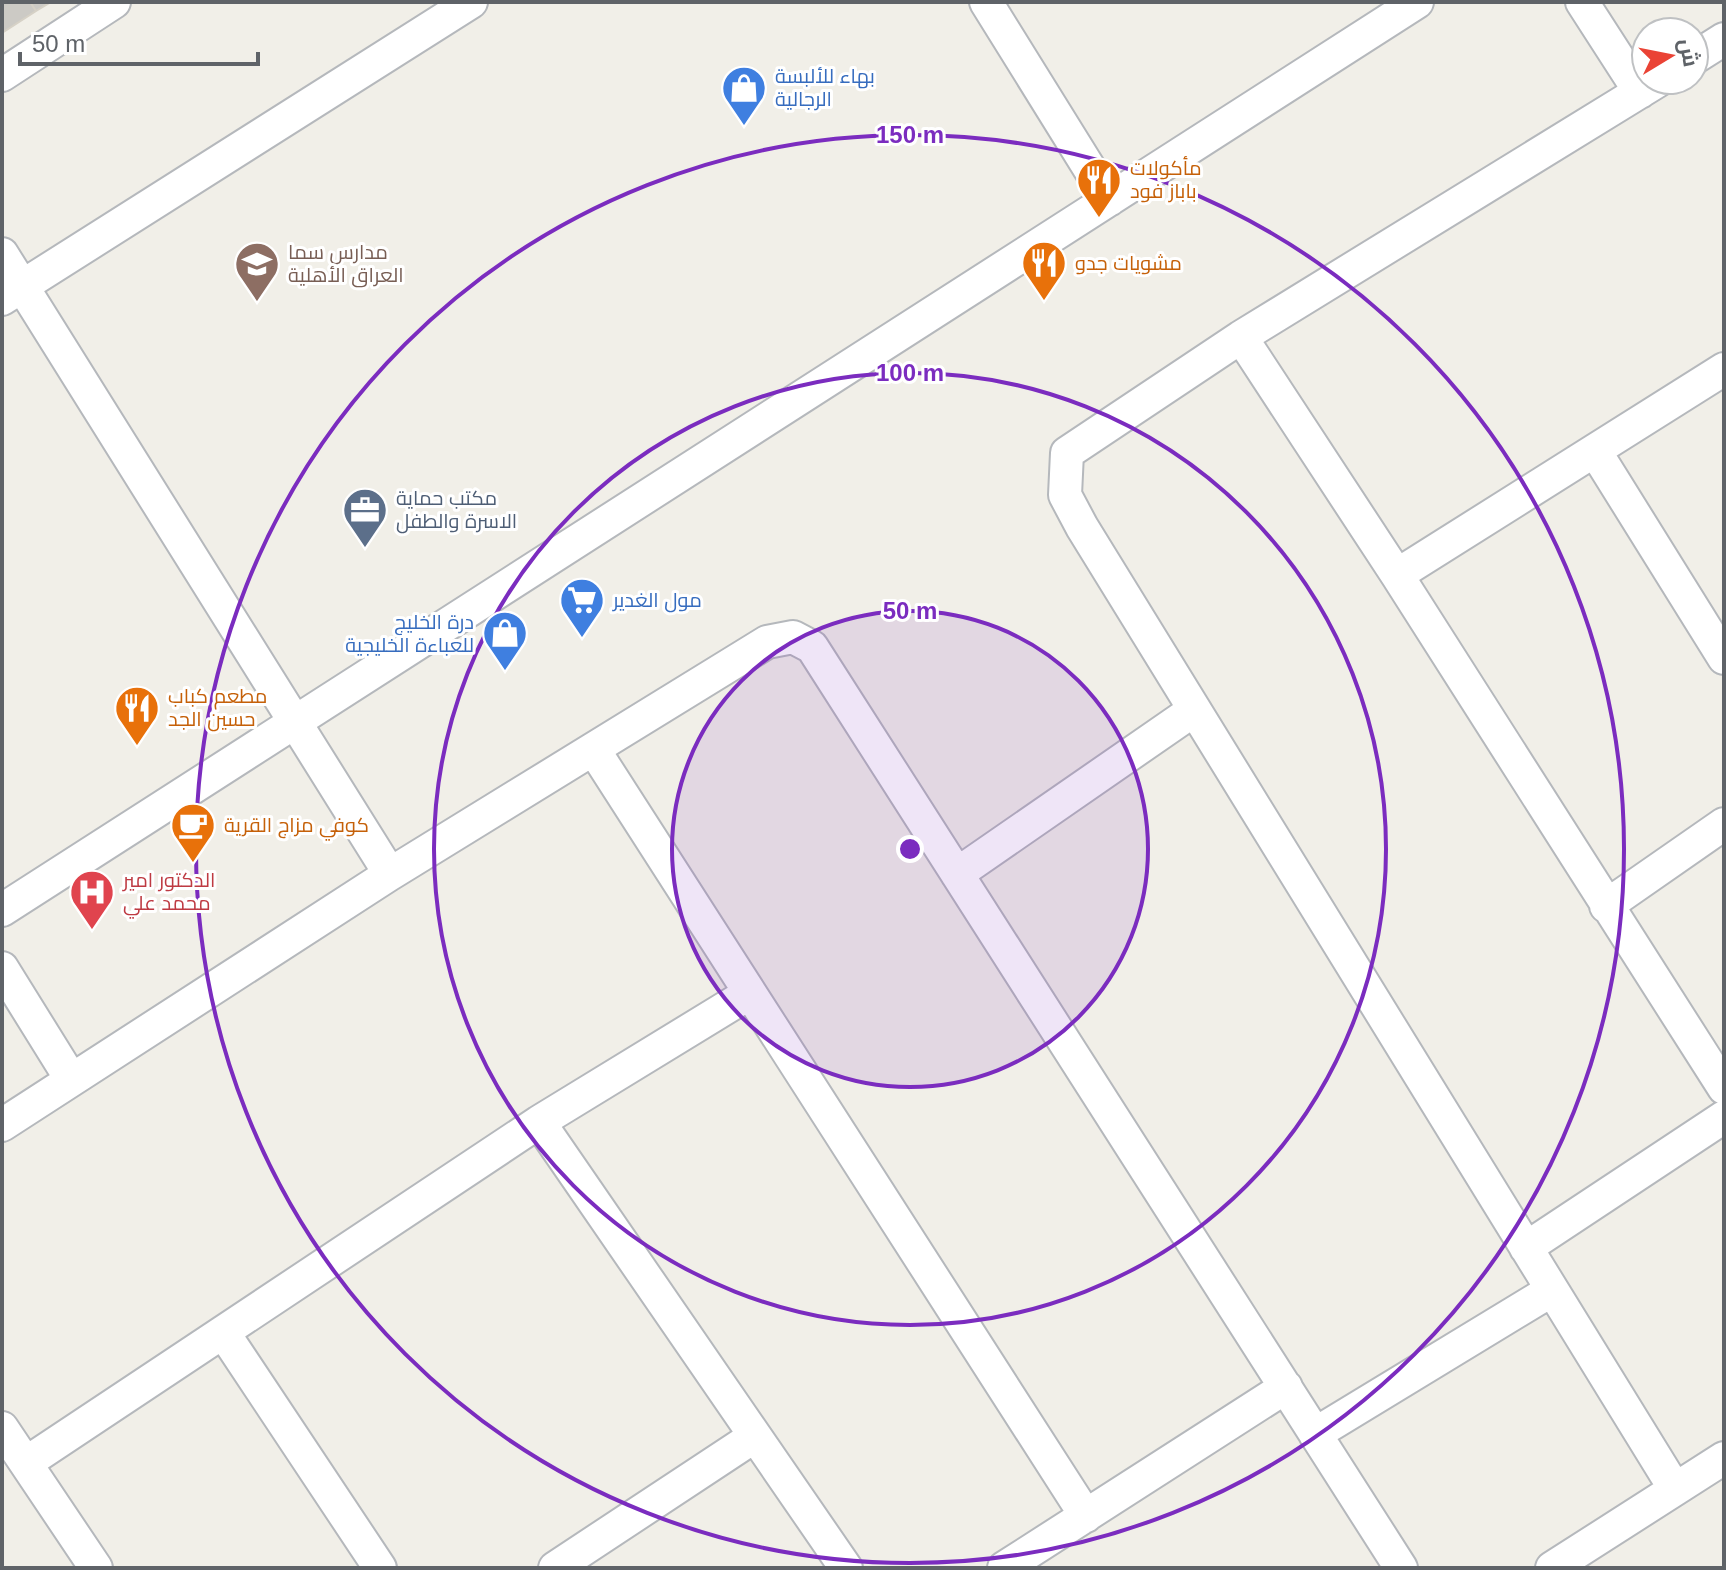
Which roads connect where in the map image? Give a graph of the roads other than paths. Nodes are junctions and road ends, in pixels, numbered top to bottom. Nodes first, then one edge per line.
1 (114, 2) edge
2 (471, 2) edge
3 (986, 2) edge
4 (1417, 2) edge
5 (1582, 2) edge
6 (1630, 61) edge
7 (2, 75) edge
8 (1634, 96) edge
9 (1109, 200) junction
10 (2, 254) edge
11 (12, 292) edge
12 (1241, 337) junction
13 (1724, 369) edge
14 (1595, 451) junction
15 (1397, 575) junction
16 (1724, 658) edge
17 (1194, 710) junction
18 (295, 722) junction
19 (594, 750) junction
20 (1724, 824) edge
21 (390, 874) junction
22 (957, 874) junction
23 (1606, 906) junction
24 (2, 910) edge
25 (2, 968) edge
26 (750, 993) junction
27 (71, 1079) junction
28 (1724, 1088) edge
29 (1724, 1117) edge
30 (539, 1122) junction
31 (2, 1125) edge
32 (1526, 1248) junction
33 (1552, 1290) junction
34 (223, 1332) junction
35 (1286, 1387) junction
36 (2, 1428) edge
37 (1315, 1434) junction
38 (755, 1436) junction
39 (1724, 1458) edge
40 (26, 1463) junction
41 (1675, 1489) junction
42 (1086, 1516) junction
43 (96, 1568) edge
44 (380, 1568) edge
45 (555, 1568) edge
46 (846, 1568) edge
47 (1004, 1568) edge
48 (1401, 1568) edge
49 (1552, 1568) edge

1 - 7 street
2 - 11 street
3 - 9 street
4 - 9 street
5 - 6 street
8 - 12 street
9 - 18 street
10 - 11 street
11 - 18 street
12 - 15 street
12 - 17 street
13 - 14 street
14 - 15 street
14 - 16 street
15 - 23 street
17 - 22 street
17 - 32 street
18 - 21 street
18 - 24 street
19 - 21 street
19 - 22 street
19 - 26 street
20 - 23 street
21 - 27 street
22 - 35 street
23 - 28 street
25 - 27 street
26 - 30 street
26 - 42 street
27 - 31 street
29 - 32 street
30 - 34 street
30 - 38 street
32 - 33 street
33 - 37 street
33 - 41 street
34 - 40 street
34 - 44 street
35 - 37 street
35 - 42 street
36 - 40 street
37 - 48 street
38 - 45 street
38 - 46 street
39 - 41 street
40 - 43 street
41 - 49 street
42 - 47 street

